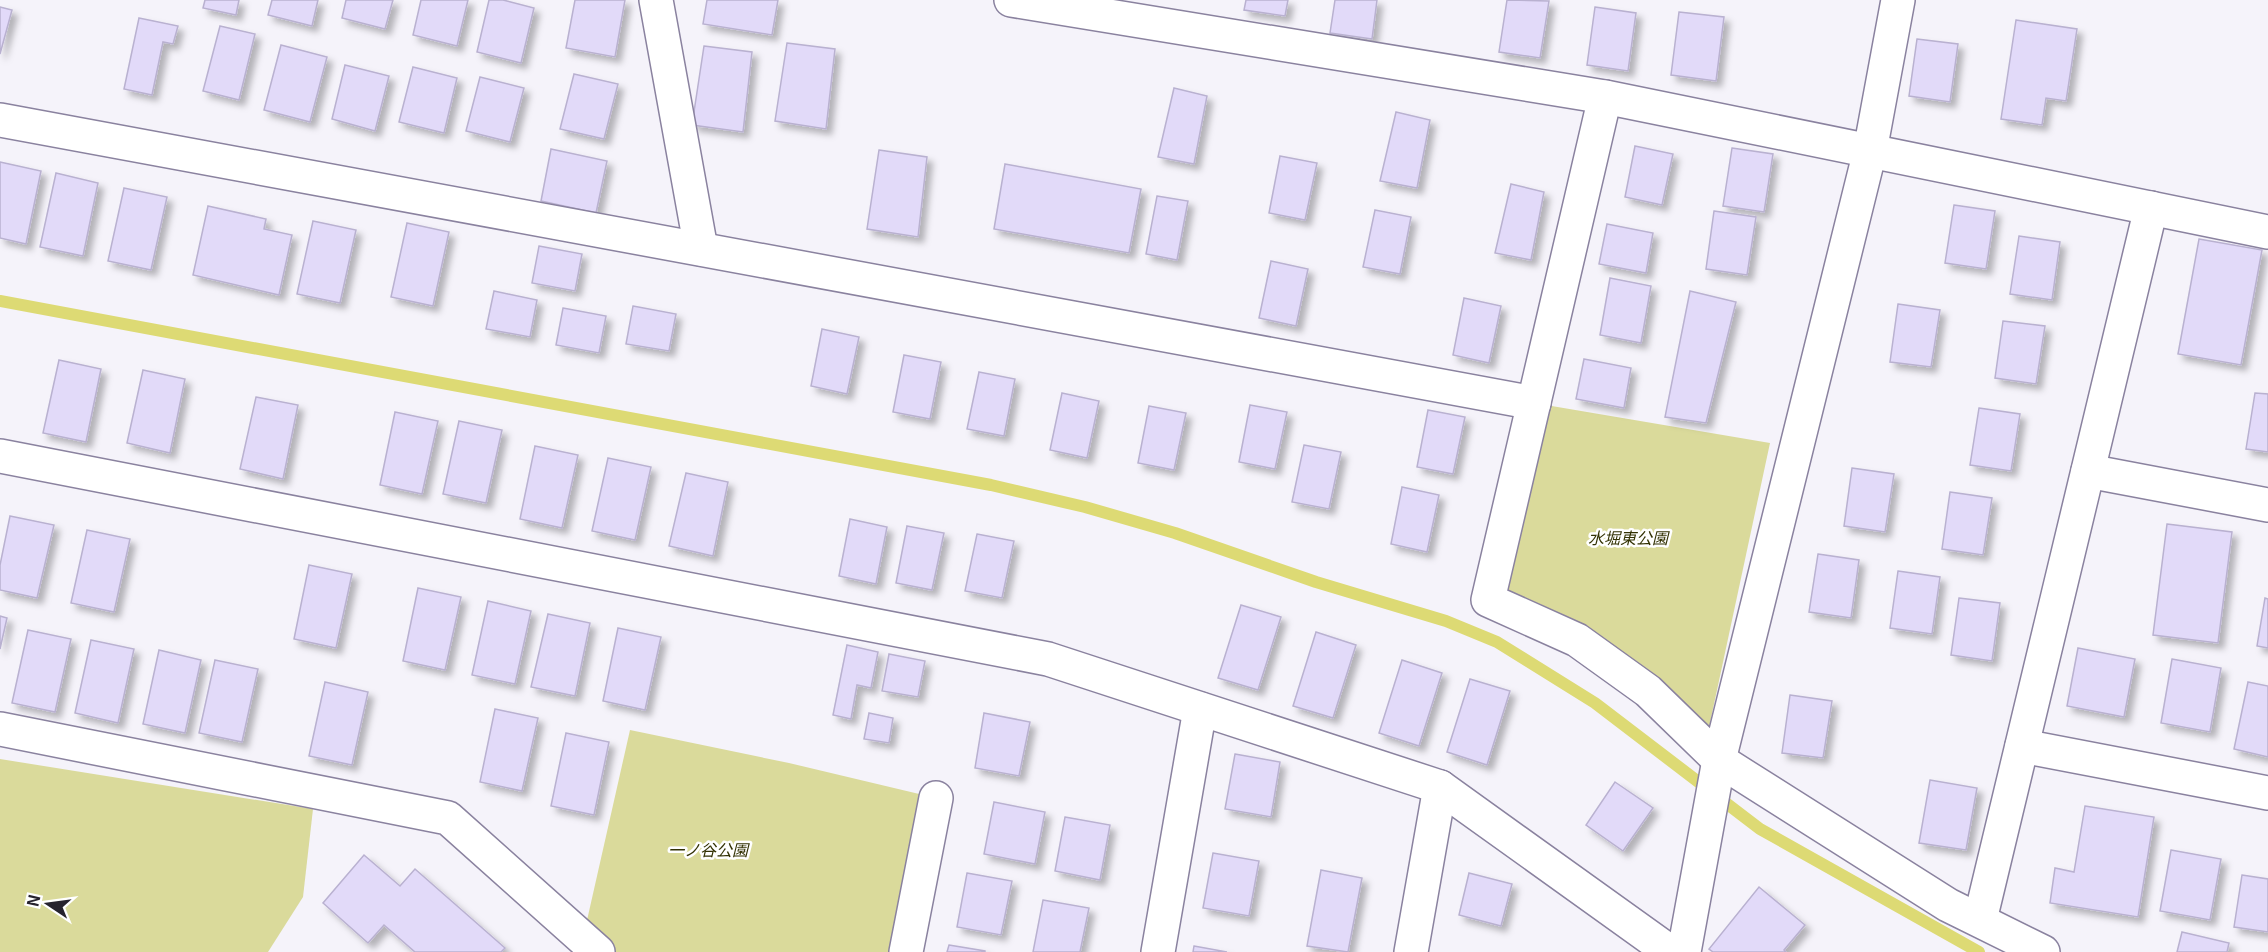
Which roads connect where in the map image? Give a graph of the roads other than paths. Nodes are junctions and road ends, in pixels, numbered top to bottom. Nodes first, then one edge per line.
1 (656, 0) edge
2 (1011, 0) edge
3 (1898, 0) edge
4 (1055, 4) edge
5 (1605, 97) junction
6 (0, 120) edge
7 (1870, 151) junction
8 (2151, 208) junction
9 (2268, 232) edge
10 (701, 249) junction
11 (1534, 403) junction
12 (0, 456) edge
13 (2088, 471) junction
14 (2268, 505) edge
15 (1200, 709) junction
16 (0, 729) edge
17 (2022, 746) junction
18 (1718, 768) junction
19 (1440, 786) junction
20 (2268, 793) edge
21 (936, 798) dead end
22 (1980, 920) junction
23 (598, 952) edge
24 (906, 952) edge
25 (1158, 952) edge
26 (1411, 952) edge
27 (1670, 952) edge
28 (1684, 952) edge
29 (2043, 952) edge

1 - 10 street
2 - 4 street
3 - 7 street
4 - 5 street
5 - 7 street
5 - 11 street
6 - 10 street
7 - 8 street
7 - 18 street
8 - 9 street
8 - 13 street
10 - 11 street
11 - 18 street
12 - 15 street
13 - 14 street
13 - 17 street
15 - 19 street
15 - 25 street
16 - 23 street
17 - 20 street
17 - 22 street
18 - 22 street
18 - 28 street
19 - 26 street
19 - 27 street
21 - 24 street
22 - 29 street

